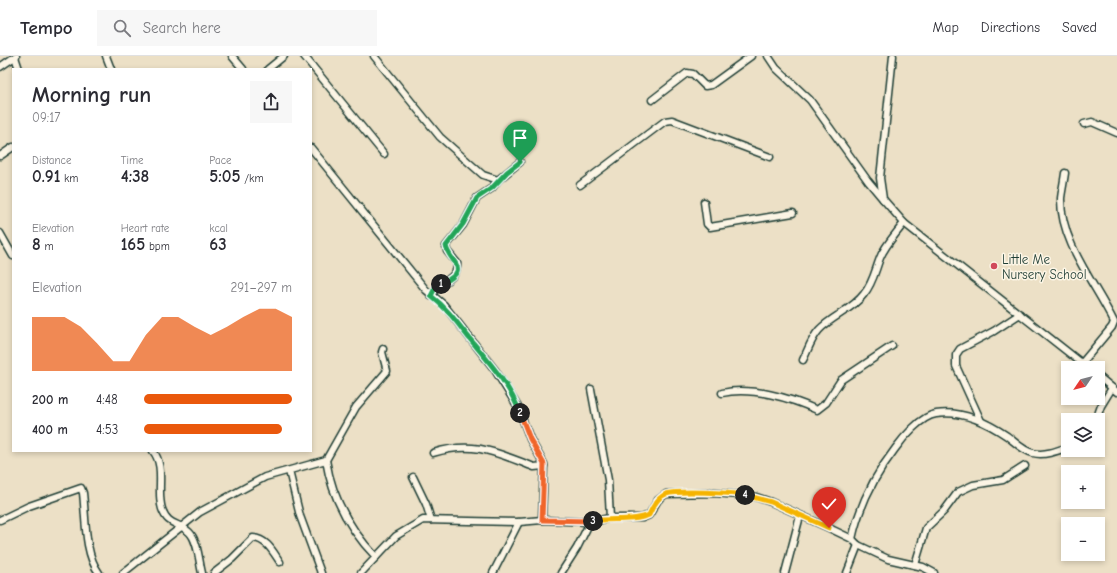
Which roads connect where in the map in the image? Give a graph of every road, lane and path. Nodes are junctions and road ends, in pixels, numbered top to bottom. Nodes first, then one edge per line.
1 (15, 56) edge
2 (106, 56) edge
3 (232, 56) edge
4 (284, 56) edge
5 (304, 56) edge
6 (374, 56) edge
7 (751, 56) edge
8 (768, 56) edge
9 (893, 56) edge
10 (0, 67) edge
11 (19, 68) edge
12 (111, 68) edge
13 (242, 68) edge
14 (269, 68) edge
15 (652, 100) dead end
16 (1084, 124) dead end
17 (1117, 133) edge
18 (12, 148) edge
19 (312, 149) edge
20 (384, 154) dead end
21 (0, 156) edge
22 (770, 157) dead end
23 (520, 162) dead end
24 (1065, 173) dead end
25 (498, 180) junction
26 (580, 185) dead end
27 (883, 199) junction
28 (704, 202) dead end
29 (794, 213) dead end
30 (904, 222) junction
31 (0, 233) edge
32 (12, 254) edge
33 (431, 296) junction
34 (1020, 314) junction
35 (1115, 323) edge
36 (892, 346) dead end
37 (383, 349) dead end
38 (803, 360) dead end
39 (1079, 361) edge
40 (1084, 361) edge
41 (1105, 382) edge
42 (591, 389) dead end
43 (1115, 390) edge
44 (722, 393) dead end
45 (1098, 413) edge
46 (981, 421) junction
47 (1061, 449) edge
48 (154, 452) edge
49 (433, 453) dead end
50 (326, 460) junction
51 (544, 466) junction
52 (1024, 466) dead end
53 (289, 471) junction
54 (413, 477) dead end
55 (800, 516) junction
56 (610, 518) junction
57 (0, 520) edge
58 (431, 520) junction
59 (542, 520) junction
60 (519, 522) junction
61 (590, 522) junction
62 (180, 527) junction
63 (852, 539) junction
64 (858, 545) junction
65 (376, 557) junction
66 (280, 562) dead end
67 (915, 565) junction
68 (99, 573) edge
69 (123, 573) edge
70 (202, 573) edge
71 (214, 573) edge
72 (321, 573) edge
73 (361, 573) edge
74 (493, 573) edge
75 (561, 573) edge
76 (785, 573) edge
77 (847, 573) edge
78 (934, 573) edge

1 - 10 street
1 - 11 street
2 - 12 street
3 - 13 street
4 - 14 street
5 - 20 street
6 - 25 street
7 - 15 street
8 - 27 street
9 - 27 street
16 - 17 street
18 - 21 street
19 - 33 street
22 - 26 street
23 - 25 street
24 - 35 street
25 - 33 street
27 - 30 street
28 - 29 street
30 - 34 street
30 - 38 street
31 - 32 street
33 - 51 street
34 - 39 street
34 - 46 street
35 - 40 street
36 - 44 street
37 - 50 street
41 - 43 street
42 - 56 street
43 - 45 street
46 - 47 street
46 - 63 street
48 - 62 street
49 - 51 street
50 - 53 street
50 - 65 street
51 - 59 street
52 - 67 street
53 - 62 street
53 - 72 street
54 - 58 street
55 - 56 street
55 - 63 street
55 - 76 street
56 - 61 street
57 - 68 street
58 - 60 street
58 - 65 street
59 - 60 street
59 - 61 street
60 - 74 street
61 - 75 street
62 - 69 street
62 - 70 street
63 - 64 street
64 - 67 street
64 - 77 street
65 - 73 street
66 - 71 street
67 - 78 street

